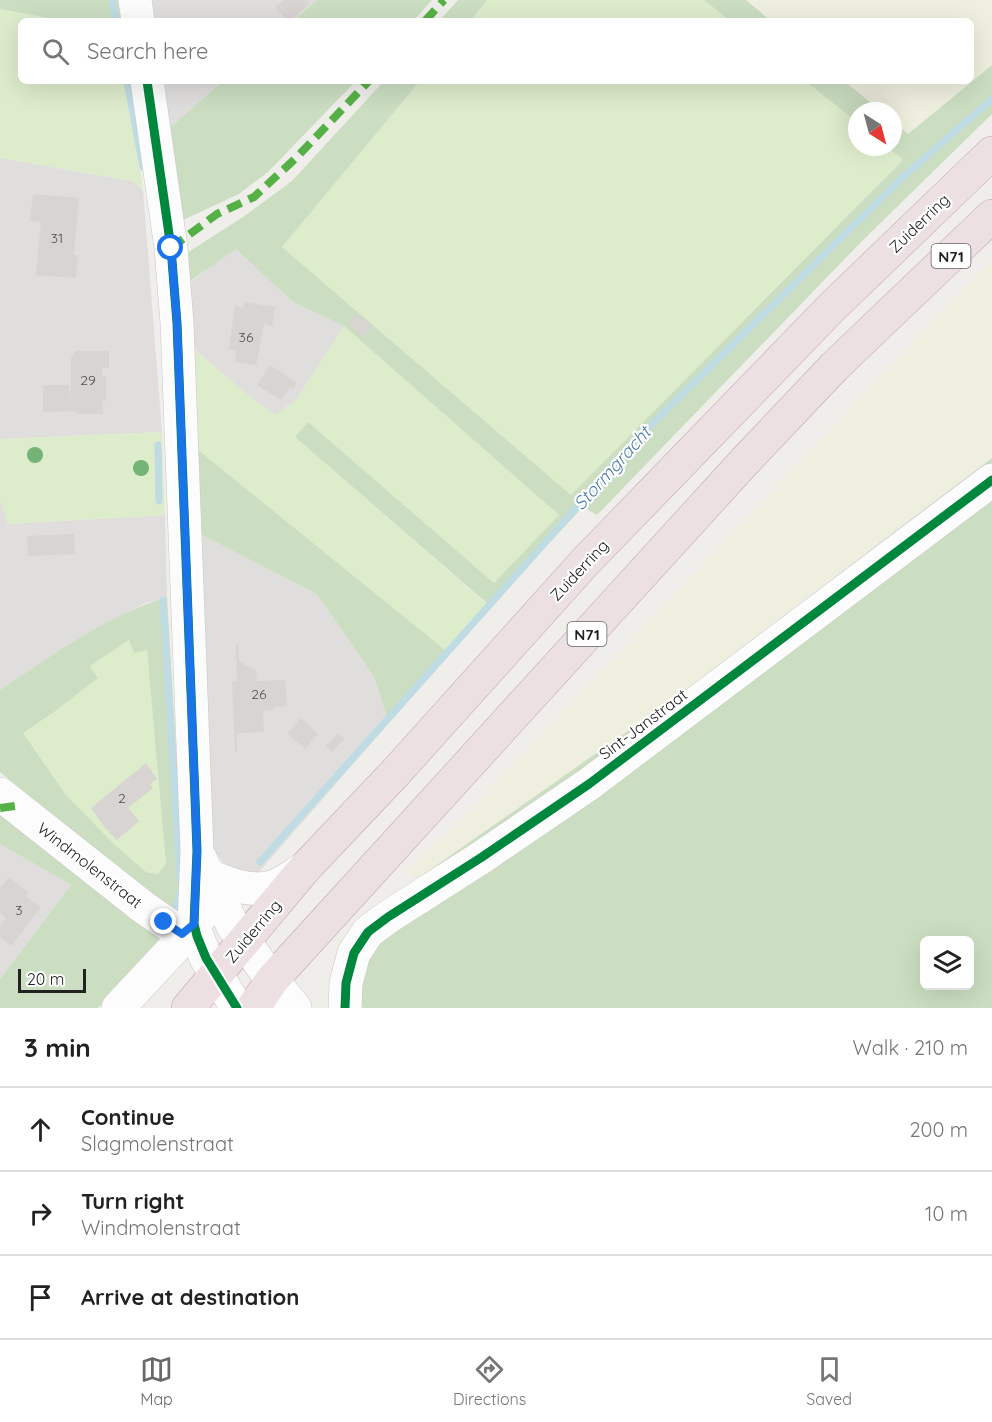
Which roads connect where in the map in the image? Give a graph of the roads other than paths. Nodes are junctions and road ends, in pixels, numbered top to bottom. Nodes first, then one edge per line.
1 (135, 0) edge
2 (138, 18) edge
3 (147, 84) edge
4 (992, 153) edge
5 (992, 216) edge
6 (992, 480) edge
7 (0, 794) edge
8 (305, 868) junction
9 (207, 874) junction
10 (188, 929) junction
11 (244, 941) junction
12 (216, 975) junction
13 (272, 981) junction
14 (118, 1008) edge
15 (188, 1008) edge
16 (237, 1008) edge
17 (254, 1008) edge
18 (295, 1008) edge
19 (345, 1008) edge

1 - 2 street
3 - 9 street
4 - 8 highway, Zuiderring / N71
5 - 13 highway, N71
6 - 19 street, Sint-Janstraat
7 - 10 street, Windmolenstraat
8 - 9 street
8 - 11 highway, Zuiderring / N71
9 - 10 street
9 - 10 street
9 - 11 street
10 - 12 street
10 - 14 street
11 - 12 highway, Zuiderring / N71
11 - 13 street
12 - 15 highway, Zuiderring / N71
12 - 16 street
13 - 17 highway, N71
13 - 18 street

